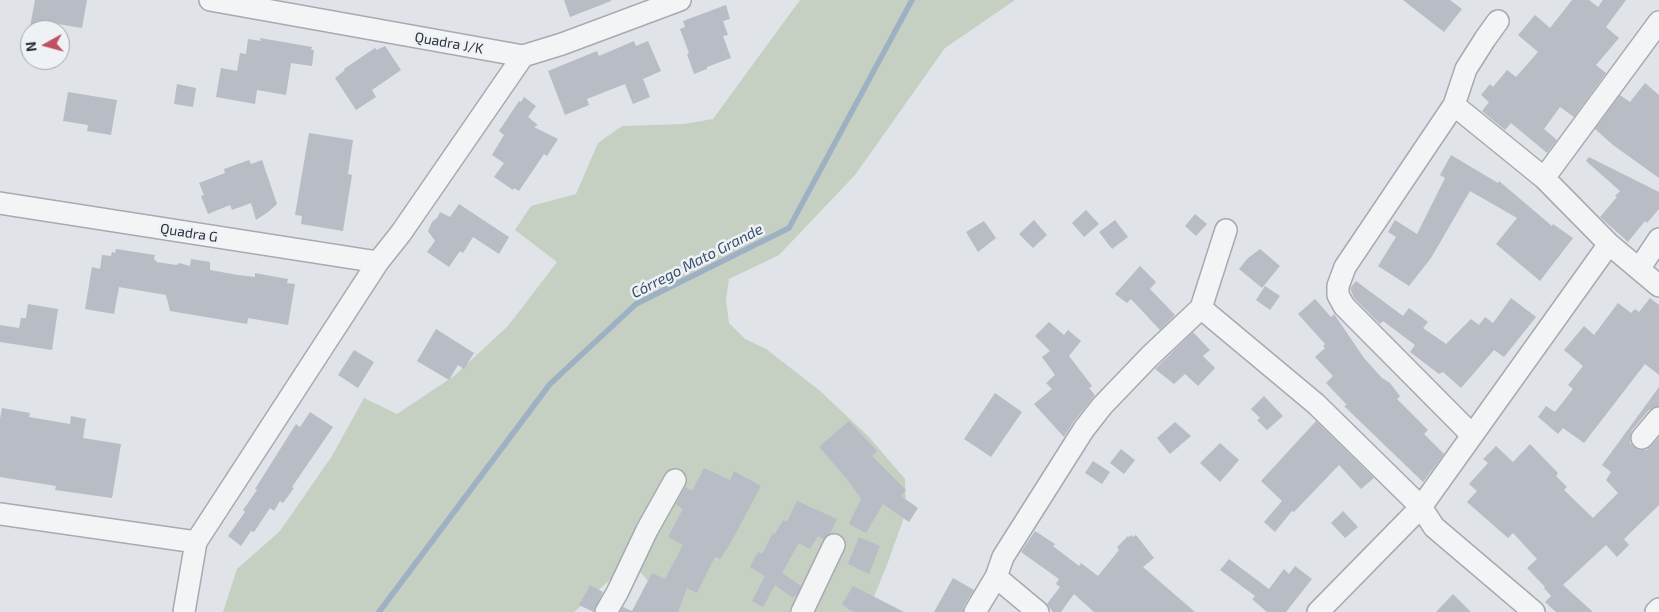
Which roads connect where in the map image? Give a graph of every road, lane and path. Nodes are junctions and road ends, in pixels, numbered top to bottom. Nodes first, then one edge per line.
1 (210, 0) edge
2 (680, 0) edge
3 (1498, 21) dead end
4 (1659, 22) edge
5 (523, 56) junction
6 (1454, 105) junction
7 (1544, 178) junction
8 (0, 203) edge
9 (1226, 230) dead end
10 (1659, 239) edge
11 (1609, 244) junction
12 (378, 262) junction
13 (1639, 268) junction
14 (1659, 286) edge
15 (1201, 308) junction
16 (1659, 418) edge
17 (1472, 435) junction
18 (1642, 438) dead end
19 (675, 480) dead end
20 (1421, 507) junction
21 (0, 514) edge
22 (196, 542) junction
23 (834, 545) dead end
24 (996, 577) junction
25 (1659, 609) edge
26 (184, 612) edge
27 (606, 612) edge
28 (802, 612) edge
29 (975, 612) edge
30 (1038, 612) edge
31 (1318, 612) edge
32 (1534, 612) edge
33 (1656, 612) edge

1 - 5 street, Quadra J/K
2 - 5 street, Quadra J/K
3 - 6 street
4 - 7 street
5 - 12 street
6 - 7 street
6 - 17 street
7 - 11 street
8 - 12 street, Quadra G
9 - 15 street
10 - 13 street
11 - 13 street
11 - 17 street
12 - 22 street
13 - 14 street
15 - 20 street
15 - 24 street
16 - 18 street
17 - 20 street
19 - 27 street
20 - 31 street
20 - 32 street
21 - 22 street
22 - 26 street
23 - 28 street
24 - 29 street
24 - 30 street
25 - 33 street

